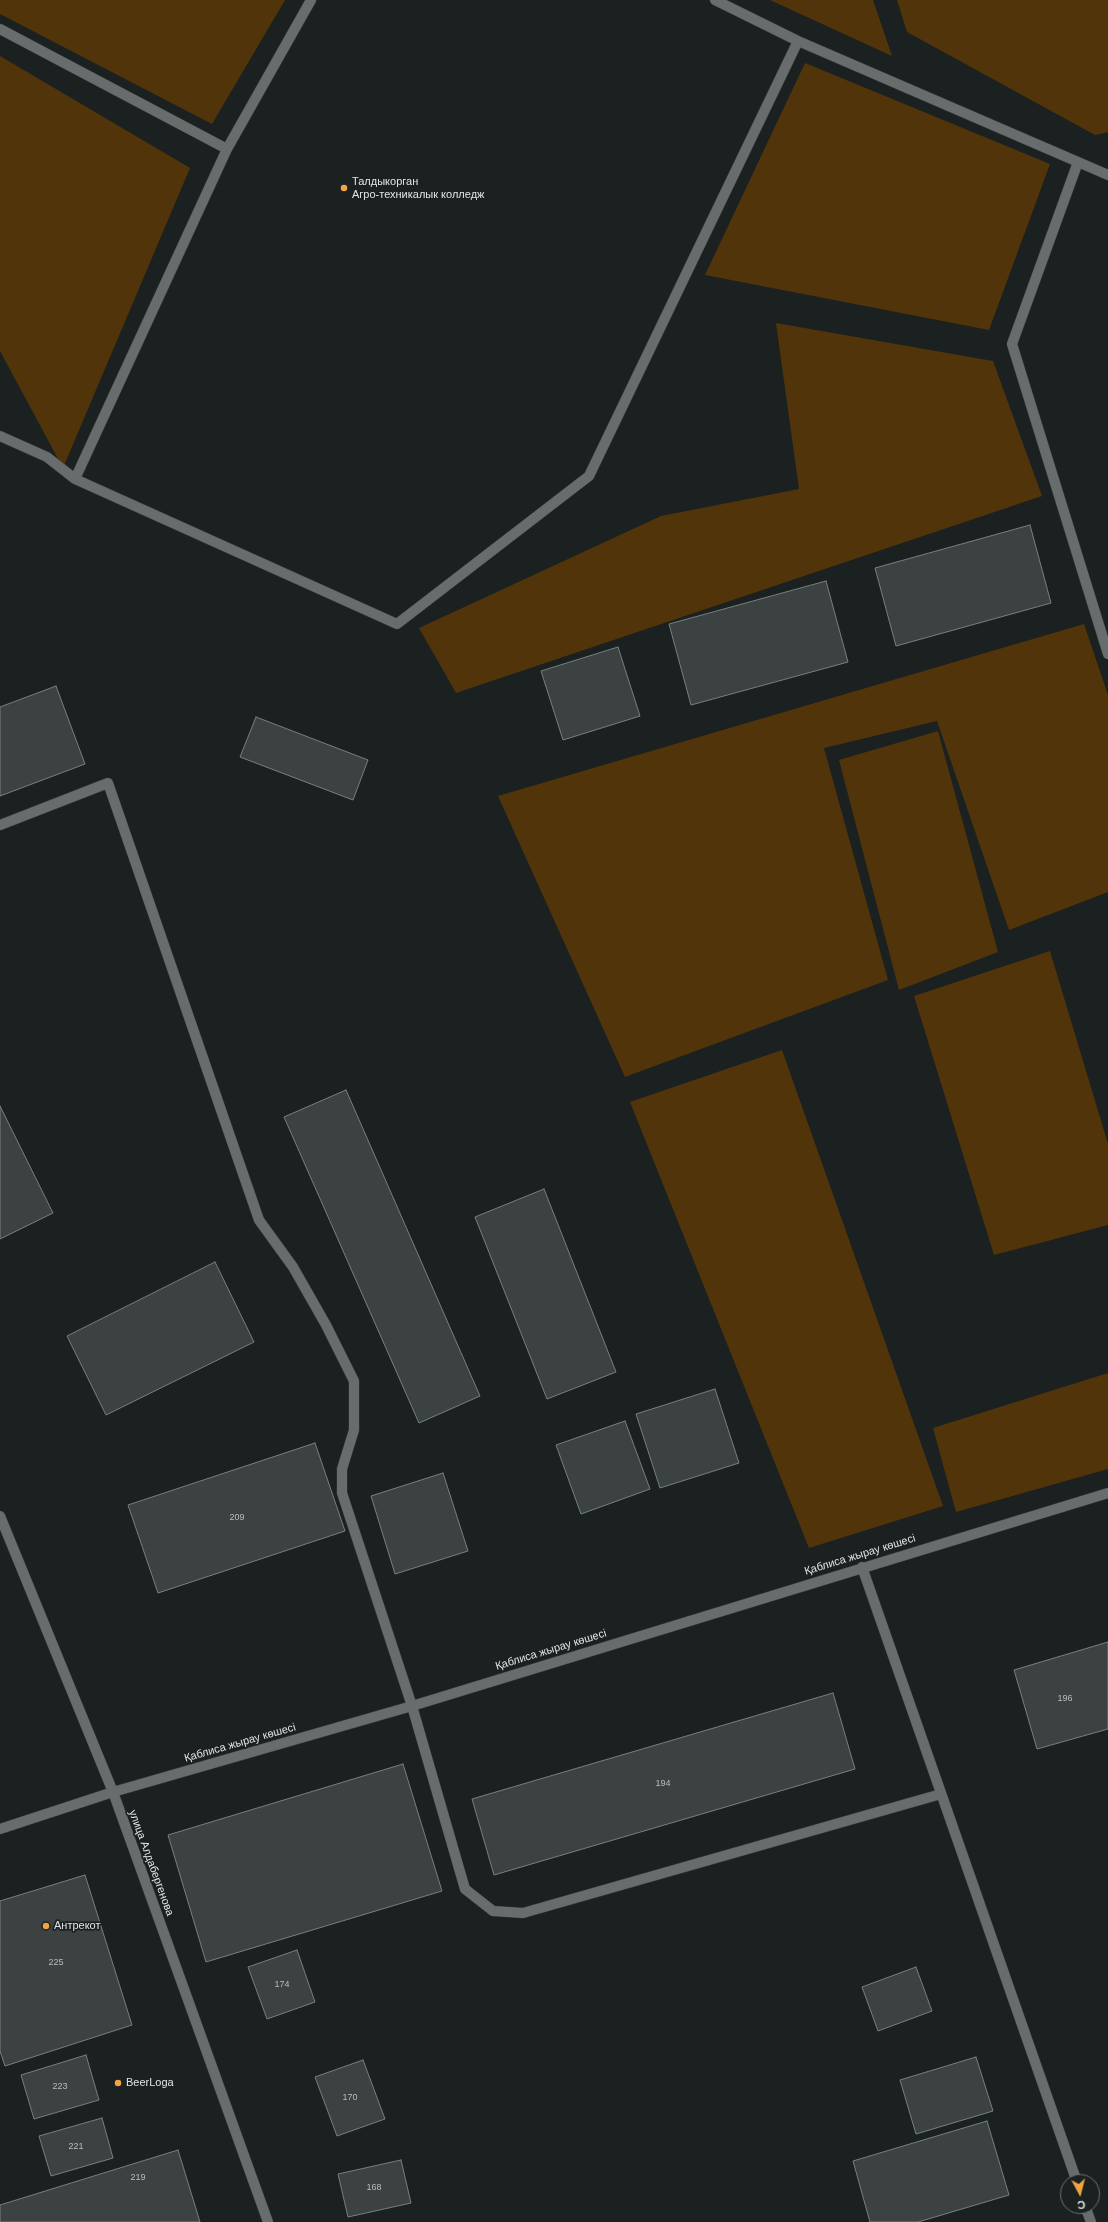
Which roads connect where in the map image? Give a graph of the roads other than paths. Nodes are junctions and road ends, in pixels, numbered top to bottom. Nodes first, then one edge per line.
1 (311, 0) edge
2 (714, 0) edge
3 (0, 29) edge
4 (798, 40) junction
5 (227, 149) junction
6 (1078, 162) junction
7 (1108, 175) edge
8 (0, 436) edge
9 (75, 479) junction
10 (1108, 654) edge
11 (0, 825) edge
12 (1108, 1493) edge
13 (0, 1516) edge
14 (862, 1567) junction
15 (412, 1706) junction
16 (113, 1792) junction
17 (941, 1794) junction
18 (0, 1829) edge
19 (1074, 2174) edge
20 (268, 2222) edge

1 - 5 street
2 - 4 street
3 - 5 street
4 - 6 street
4 - 9 street
5 - 9 street
6 - 7 street
6 - 10 street
8 - 9 street
11 - 15 street
12 - 14 street, Қаблиса жырау көшесі
13 - 16 street, улица Алдабергенова
14 - 15 street, Қаблиса жырау көшесі
14 - 17 street
15 - 16 street, Қаблиса жырау көшесі
15 - 17 street
16 - 18 street, Қаблиса жырау көшесі
16 - 20 street, улица Алдабергенова
17 - 19 street

